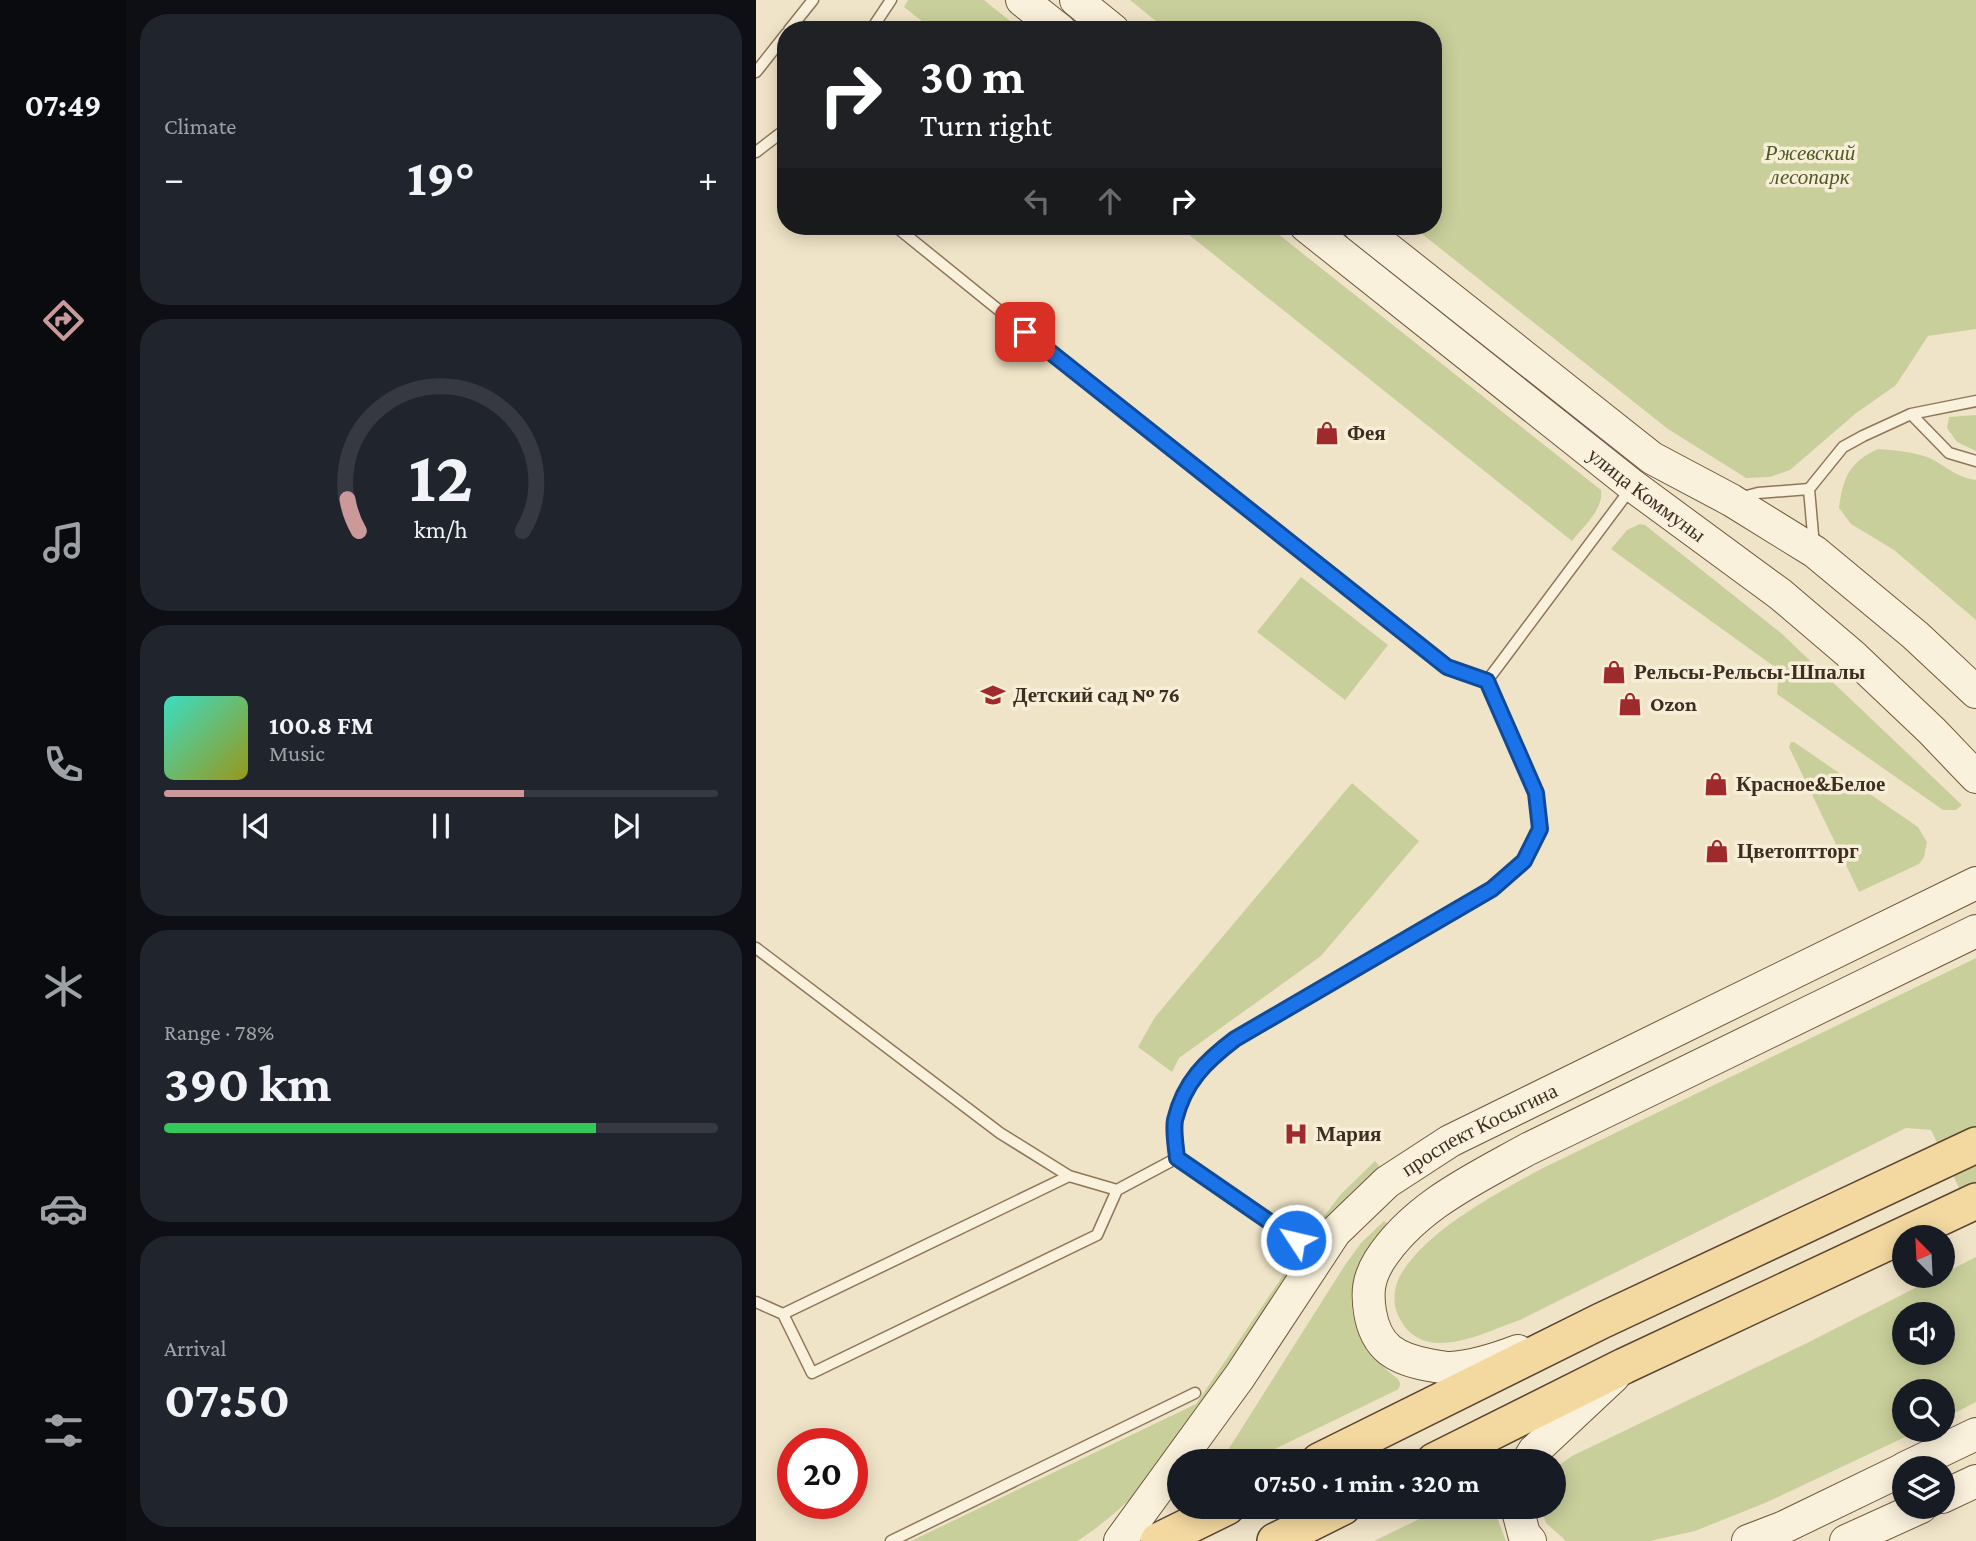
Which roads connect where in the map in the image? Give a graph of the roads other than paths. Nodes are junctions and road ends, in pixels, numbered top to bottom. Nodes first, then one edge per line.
1 (813, 0) edge
2 (891, 0) edge
3 (1022, 0) edge
4 (1076, 0) edge
5 (796, 21) edge
6 (877, 21) edge
7 (1049, 21) edge
8 (1102, 21) edge
9 (777, 45) edge
10 (756, 72) edge
11 (777, 135) edge
12 (756, 152) edge
13 (906, 235) edge
14 (1317, 235) edge
15 (1370, 235) edge
16 (1976, 401) edge
17 (1911, 414) junction
18 (1976, 461) edge
19 (1633, 486) junction
20 (1809, 489) junction
21 (1731, 500) junction
22 (1815, 552) junction
23 (1487, 681) junction
24 (1976, 692) edge
25 (1976, 777) edge
26 (1976, 883) edge
27 (1976, 931) edge
28 (756, 947) edge
29 (1961, 1152) edge
30 (1177, 1158) junction
31 (1069, 1175) junction
32 (1116, 1190) junction
33 (1971, 1203) edge
34 (1296, 1240) dead end
35 (756, 1302) edge
36 (783, 1314) junction
37 (1601, 1321) junction
38 (1624, 1366) junction
39 (1195, 1393) dead end
40 (1976, 1433) edge
41 (1343, 1449) edge
42 (1458, 1449) edge
43 (1536, 1449) edge
44 (1930, 1456) edge
45 (1892, 1475) edge
46 (1976, 1481) edge
47 (1955, 1491) edge
48 (1203, 1519) edge
49 (1319, 1519) edge
50 (1520, 1519) edge
51 (1895, 1519) edge
52 (891, 1541) edge
53 (1120, 1541) edge
54 (1158, 1541) edge
55 (1275, 1541) edge
56 (1530, 1541) edge
57 (1748, 1541) edge
58 (1846, 1541) edge

1 - 5 lane
2 - 6 lane
3 - 7 main road
4 - 8 main road
9 - 10 lane
11 - 12 lane
13 - 23 lane
14 - 19 main road, улица Коммуны
15 - 21 main road, улица Коммуны
16 - 17 lane
17 - 18 lane
17 - 20 lane
19 - 23 lane
19 - 25 main road, улица Коммуны
20 - 21 lane
20 - 22 lane
21 - 22 main road, улица Коммуны
22 - 24 main road, улица Коммуны
23 - 30 lane
26 - 53 main road, проспект Косыгина
27 - 37 main road, проспект Косыгина
28 - 31 lane
29 - 37 main road, проспект Косыгина
30 - 32 lane
30 - 34 lane
31 - 32 lane
31 - 36 lane
32 - 36 lane
33 - 38 main road
35 - 36 lane
37 - 41 main road, проспект Косыгина
38 - 42 main road
38 - 43 main road
39 - 52 lane
40 - 44 main road
45 - 57 main road
46 - 47 main road
48 - 54 main road
49 - 55 main road
50 - 56 main road
51 - 58 main road

